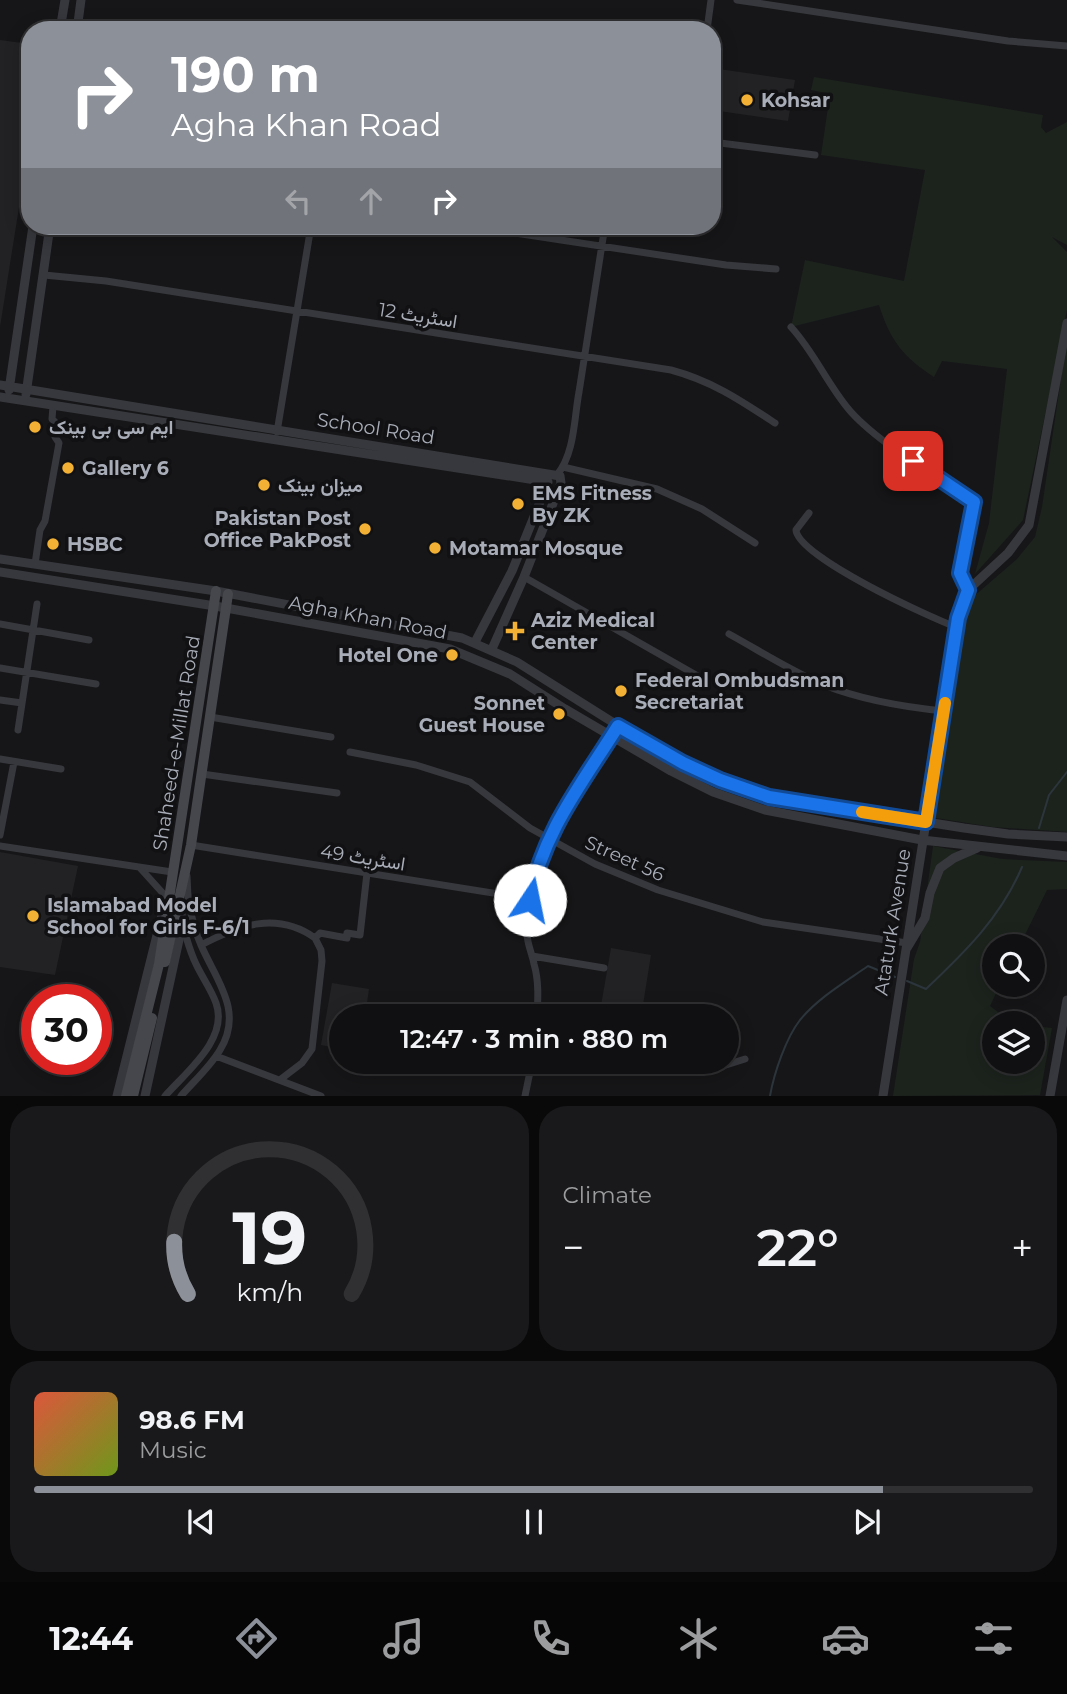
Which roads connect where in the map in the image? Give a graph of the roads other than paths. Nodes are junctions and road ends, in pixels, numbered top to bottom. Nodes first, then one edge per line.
1 (65, 0) edge
2 (81, 0) edge
3 (711, 0) edge
4 (737, 0) edge
5 (62, 21) edge
6 (78, 21) edge
7 (708, 21) edge
8 (1067, 46) edge
9 (721, 143) edge
10 (815, 155) dead end
11 (31, 235) edge
12 (49, 235) edge
13 (309, 235) edge
14 (531, 235) edge
15 (604, 235) edge
16 (602, 245) junction
17 (776, 270) dead end
18 (44, 275) junction
19 (296, 312) junction
20 (1067, 323) edge
21 (792, 327) dead end
22 (585, 357) junction
23 (5, 386) edge
24 (27, 389) junction
25 (4, 398) edge
26 (24, 401) junction
27 (53, 406) junction
28 (173, 413) junction
29 (775, 423) dead end
30 (171, 424) junction
31 (276, 435) junction
32 (560, 475) junction
33 (548, 482) junction
34 (808, 513) dead end
35 (755, 543) dead end
36 (0, 559) edge
37 (35, 564) junction
38 (0, 572) edge
39 (524, 577) junction
40 (968, 590) junction
41 (216, 591) junction
42 (228, 594) junction
43 (37, 604) dead end
44 (215, 606) junction
45 (226, 608) junction
46 (0, 624) edge
47 (956, 627) junction
48 (34, 630) junction
49 (729, 634) dead end
50 (453, 635) junction
51 (89, 640) dead end
52 (475, 642) junction
53 (450, 649) junction
54 (492, 649) junction
55 (0, 668) edge
56 (27, 671) junction
57 (704, 679) dead end
58 (96, 684) dead end
59 (0, 700) edge
60 (22, 703) junction
61 (944, 711) junction
62 (209, 720) junction
63 (198, 721) junction
64 (618, 726) junction
65 (18, 730) dead end
66 (331, 737) dead end
67 (611, 737) junction
68 (350, 752) dead end
69 (0, 759) edge
70 (14, 762) junction
71 (61, 769) dead end
72 (202, 774) junction
73 (337, 793) dead end
74 (926, 822) junction
75 (0, 835) edge
76 (1067, 837) edge
77 (548, 838) junction
78 (922, 840) junction
79 (0, 846) edge
80 (978, 847) junction
81 (176, 853) junction
82 (190, 855) junction
83 (1067, 856) edge
84 (141, 869) junction
85 (172, 872) junction
86 (367, 873) junction
87 (174, 899) junction
88 (530, 900) junction
89 (182, 926) junction
90 (318, 936) junction
91 (201, 945) junction
92 (906, 946) junction
93 (532, 956) junction
94 (604, 968) dead end
95 (1067, 1000) edge
96 (537, 1004) edge
97 (216, 1056) junction
98 (745, 1059) dead end
99 (739, 1061) edge
100 (530, 1074) edge
101 (281, 1079) junction
102 (117, 1096) edge
103 (126, 1096) edge
104 (133, 1096) edge
105 (145, 1096) edge
106 (165, 1096) edge
107 (181, 1096) edge
108 (321, 1096) edge
109 (525, 1096) edge
110 (883, 1096) edge
111 (1050, 1096) edge

1 - 5 street
2 - 6 street
3 - 7 street
4 - 8 street
9 - 10 street
11 - 23 street
12 - 18 street
13 - 19 street
14 - 16 street
15 - 16 street
16 - 17 street
16 - 22 street
18 - 19 street, اسٹریٹ 12
18 - 24 street
19 - 22 street, اسٹریٹ 12
19 - 31 street
20 - 40 street, Ataturk Avenue
21 - 40 street
22 - 29 street, اسٹریٹ 12
22 - 32 street
23 - 24 street, School Road
23 - 25 street
24 - 26 street
24 - 28 street, School Road
25 - 26 street, School Road
26 - 27 street, School Road
27 - 30 street, School Road
27 - 37 street
28 - 30 street
28 - 31 street, School Road
30 - 31 street, School Road
31 - 32 street, School Road
31 - 33 street, School Road
32 - 33 street, School Road
32 - 35 street
32 - 39 street
33 - 52 street
34 - 47 street
36 - 37 street, Agha Khan Road
37 - 41 street, Agha Khan Road
38 - 44 street, Agha Khan Road
39 - 54 street
39 - 57 street
40 - 47 street, Ataturk Avenue
41 - 42 street, Agha Khan Road
41 - 44 main road, Shaheed-e-Millat Road
42 - 45 main road, Shaheed-e-Millat Road
42 - 50 street, Agha Khan Road
43 - 48 street
44 - 45 street, Agha Khan Road
44 - 63 main road, Shaheed-e-Millat Road
45 - 53 street, Agha Khan Road
45 - 62 main road, Shaheed-e-Millat Road
46 - 48 street
47 - 61 street, Ataturk Avenue
48 - 51 street
48 - 56 street
49 - 61 street
50 - 52 street, Agha Khan Road
50 - 53 street
52 - 54 street, Agha Khan Road
53 - 67 street, Agha Khan Road
54 - 64 street, Agha Khan Road
55 - 56 street
56 - 58 street
56 - 60 street
59 - 60 street
60 - 65 street
61 - 74 street, Ataturk Avenue
62 - 63 main road
62 - 66 street
62 - 72 main road, Shaheed-e-Millat Road
63 - 81 main road, Shaheed-e-Millat Road
64 - 67 street
64 - 74 street, Agha Khan Road
67 - 77 street
67 - 78 street, Agha Khan Road
68 - 77 street, Street 56
69 - 70 street
70 - 71 street
70 - 75 street
72 - 73 street
72 - 82 main road, Shaheed-e-Millat Road
74 - 76 street, Agha Khan Road
74 - 78 street, Ataturk Avenue
77 - 88 street
77 - 92 street, Street 56
78 - 80 street, Agha Khan Road
78 - 92 street, Ataturk Avenue
79 - 84 street
80 - 83 street, Agha Khan Road
80 - 92 street
81 - 82 main road
81 - 85 main road, Shaheed-e-Millat Road
82 - 86 street, اسٹریٹ 49
82 - 87 main road, Shaheed-e-Millat Road
82 - 91 street
84 - 85 street
84 - 87 street
85 - 87 main road, Shaheed-e-Millat Road
86 - 88 street, اسٹریٹ 49
86 - 90 street
87 - 89 street, Shaheed-e-Millat Road
87 - 102 street, Shaheed-e-Millat Road
87 - 103 main road, Shaheed-e-Millat Road
87 - 104 main road, Shaheed-e-Millat Road
88 - 93 street
89 - 105 street, Shaheed-e-Millat Road
89 - 106 street
90 - 91 street
90 - 101 street
91 - 97 street
92 - 110 street, Ataturk Avenue
93 - 94 street
93 - 96 street
95 - 111 street
97 - 101 street
97 - 107 street
98 - 99 street
100 - 109 street
101 - 108 street

